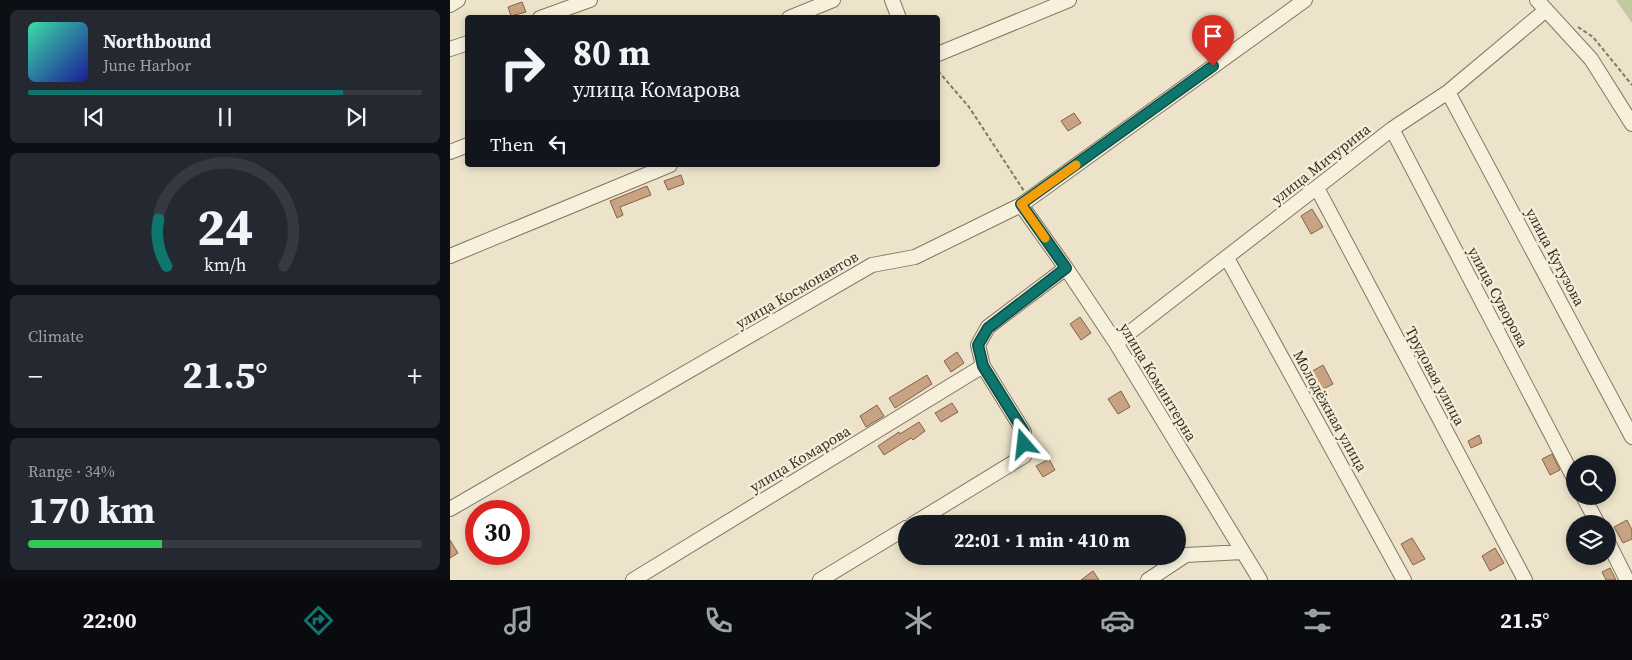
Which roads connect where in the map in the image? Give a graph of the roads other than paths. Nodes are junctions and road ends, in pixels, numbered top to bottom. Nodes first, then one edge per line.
1 (458, 0) edge
2 (590, 0) edge
3 (834, 0) edge
4 (892, 0) edge
5 (1069, 0) edge
6 (1305, 0) edge
7 (450, 5) edge
8 (1541, 5) edge
9 (548, 15) edge
10 (796, 15) edge
11 (898, 15) edge
12 (465, 44) edge
13 (450, 49) edge
14 (940, 53) edge
15 (1448, 92) junction
16 (1632, 124) edge
17 (1392, 129) junction
18 (465, 146) edge
19 (450, 152) edge
20 (665, 167) edge
21 (1316, 188) junction
22 (1025, 202) junction
23 (450, 256) edge
24 (1227, 258) junction
25 (1066, 268) junction
26 (1116, 343) junction
27 (983, 366) junction
28 (1632, 437) edge
29 (1566, 463) edge
30 (450, 509) edge
31 (928, 515) edge
32 (898, 533) edge
33 (1243, 552) junction
34 (1616, 558) edge
35 (633, 580) edge
36 (820, 580) edge
37 (1148, 580) edge
38 (1260, 580) edge
39 (1404, 580) edge
40 (1525, 580) edge
41 (1627, 580) edge

1 - 7 street
2 - 9 street
3 - 10 street
4 - 11 street
5 - 14 street
6 - 22 street, улица Космонавтов
8 - 15 street, улица Мичурина
8 - 16 street
12 - 13 street
15 - 17 street, улица Мичурина
15 - 28 street, улица Кутузова
17 - 21 street, улица Мичурина
17 - 29 street, улица Суворова
18 - 19 street
20 - 23 street
21 - 24 street, улица Мичурина
21 - 40 street, Трудовая улица
22 - 25 street, улица Коминтерна
22 - 30 street, улица Космонавтов
24 - 26 street, улица Мичурина
24 - 39 street, Молодёжная улица
25 - 26 street, улица Коминтерна
25 - 27 street
26 - 33 street, улица Коминтерна
27 - 31 street
27 - 35 street, улица Комарова
32 - 36 street
33 - 37 street
33 - 38 street, улица Коминтерна
34 - 41 street

